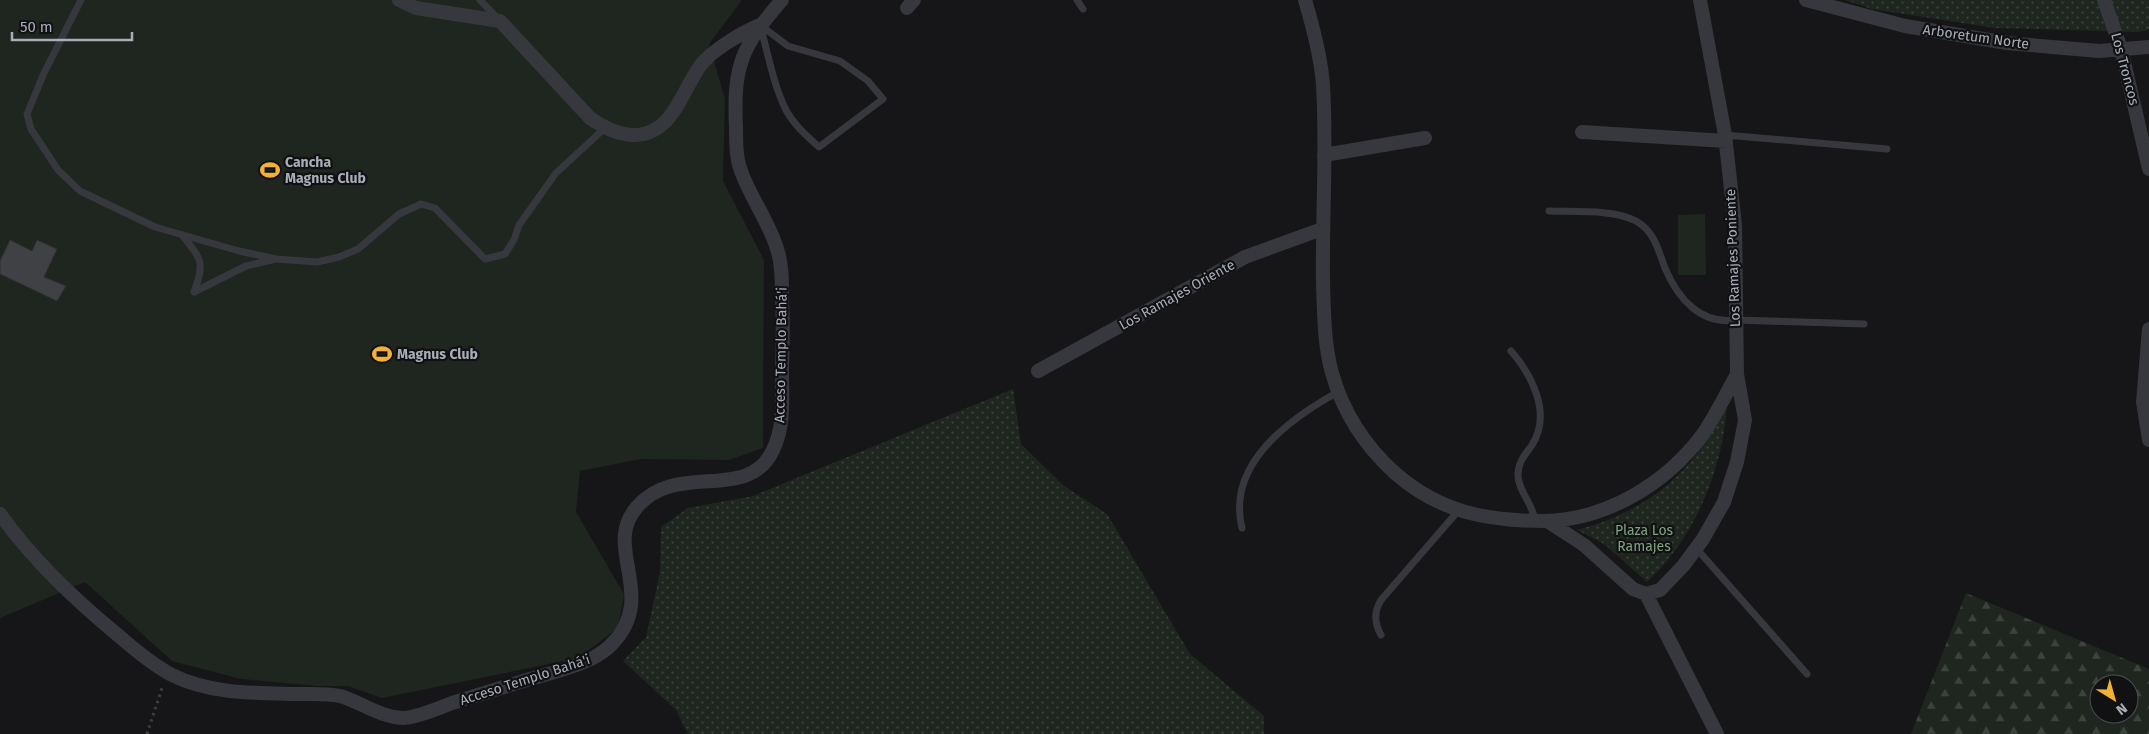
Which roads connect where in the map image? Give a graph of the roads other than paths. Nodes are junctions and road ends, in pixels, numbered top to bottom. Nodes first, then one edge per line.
1 (81, 0) edge
2 (399, 0) edge
3 (480, 0) edge
4 (782, 0) edge
5 (1077, 0) edge
6 (1305, 0) edge
7 (1700, 0) edge
8 (1806, 0) edge
9 (2104, 0) edge
10 (1083, 9) dead end
11 (500, 21) junction
12 (760, 25) junction
13 (2149, 47) edge
14 (2121, 49) junction
15 (605, 128) junction
16 (1582, 132) dead end
17 (1425, 138) dead end
18 (1726, 138) junction
19 (1887, 149) dead end
20 (2148, 150) edge
21 (1324, 155) junction
22 (2149, 169) edge
23 (1549, 211) dead end
24 (1322, 229) junction
25 (182, 234) junction
26 (276, 260) junction
27 (1736, 320) junction
28 (1864, 324) dead end
29 (2149, 329) edge
30 (1511, 351) dead end
31 (1038, 372) dead end
32 (1737, 374) junction
33 (1338, 392) junction
34 (2149, 440) edge
35 (1459, 510) junction
36 (0, 514) edge
37 (1541, 521) junction
38 (1242, 528) dead end
39 (1696, 548) junction
40 (1646, 594) junction
41 (1381, 635) dead end
42 (1807, 674) dead end
43 (1717, 734) edge

1 - 25 lane
2 - 11 street
3 - 11 lane
4 - 12 street, Acceso Templo Bahá'i
5 - 10 lane
6 - 21 street
7 - 18 street, Los Ramajes Poniente
8 - 14 street, Arboretum Norte
9 - 14 street, Los Troncos
11 - 15 street
12 - 12 lane
12 - 15 street
12 - 36 street, Acceso Templo Bahá'i
13 - 14 street, Arboretum Norte
14 - 20 street, Los Troncos
15 - 26 lane
16 - 18 street
17 - 21 street
18 - 19 lane
18 - 27 street, Los Ramajes Poniente
20 - 22 street, Los Troncos
21 - 24 street
23 - 27 lane
24 - 31 street, Los Ramajes Oriente
24 - 33 street
25 - 26 lane
25 - 26 lane
27 - 28 lane
27 - 32 street, Los Ramajes Poniente
29 - 34 street
30 - 37 lane
32 - 37 street, Los Ramajes Poniente
32 - 39 street, Los Ramajes Poniente
33 - 35 street
33 - 38 lane
35 - 37 street
35 - 41 lane
37 - 40 street
39 - 40 street, Los Ramajes Poniente
39 - 42 lane
40 - 43 street

